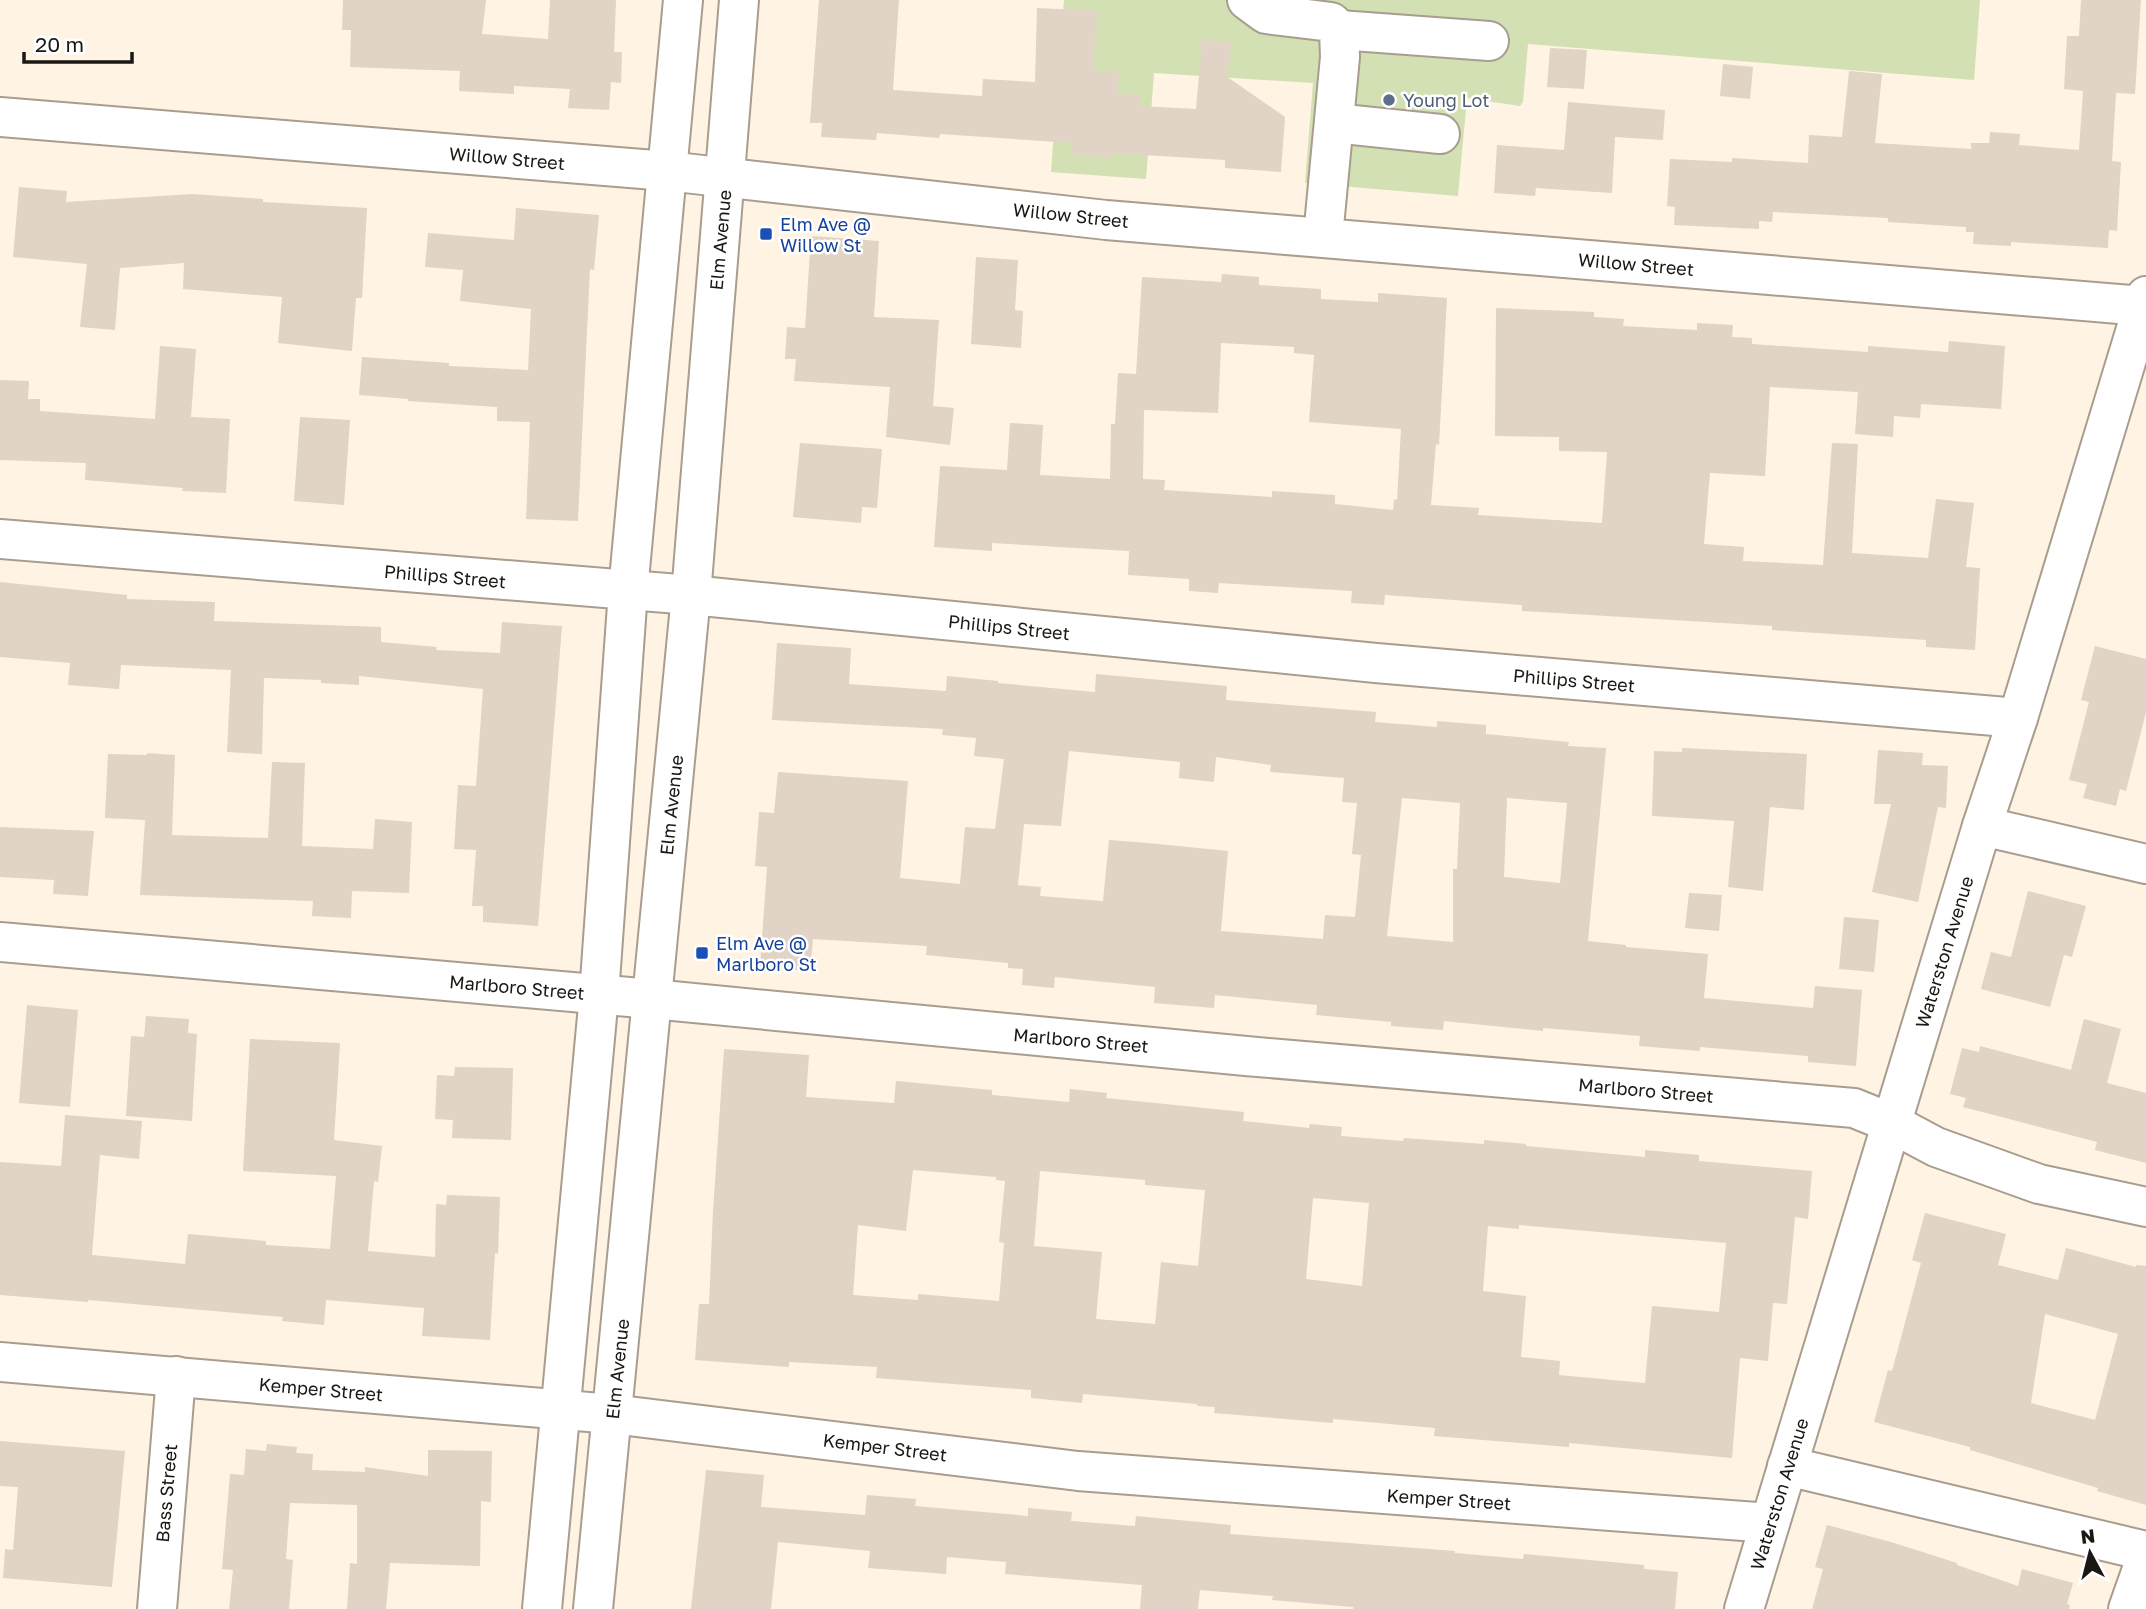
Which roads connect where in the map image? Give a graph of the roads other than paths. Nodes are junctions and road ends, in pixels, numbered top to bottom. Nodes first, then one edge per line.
1 (683, 0) edge
2 (738, 0) edge
3 (1247, 0) edge
4 (1339, 30) junction
5 (1489, 41) dead end
6 (0, 117) edge
7 (1334, 122) junction
8 (1440, 134) dead end
9 (667, 171) junction
10 (725, 178) junction
11 (1323, 237) junction
12 (2144, 301) edge
13 (0, 539) edge
14 (628, 591) junction
15 (691, 596) junction
16 (2018, 718) junction
17 (1982, 825) junction
18 (2146, 864) edge
19 (0, 942) edge
20 (599, 995) junction
21 (652, 999) junction
22 (1892, 1123) junction
23 (2146, 1207) edge
24 (0, 1362) edge
25 (176, 1376) junction
26 (561, 1409) junction
27 (612, 1414) junction
28 (1787, 1466) junction
29 (1770, 1523) junction
30 (2146, 1551) edge
31 (2146, 1558) edge
32 (157, 1609) edge
33 (542, 1609) edge
34 (593, 1609) edge
35 (1744, 1609) edge
36 (2128, 1609) edge

1 - 9 street
2 - 10 street, Elm Avenue
3 - 4 street
4 - 5 street
4 - 7 street
6 - 9 street, Willow Street
7 - 8 street
7 - 11 street
9 - 10 street, Willow Street
9 - 14 street
10 - 11 street, Willow Street
10 - 15 street, Elm Avenue
11 - 12 street, Willow Street
12 - 16 street, Waterston Avenue
13 - 14 street, Phillips Street
14 - 15 street, Phillips Street
14 - 20 street
15 - 16 street, Phillips Street
15 - 21 street, Elm Avenue
16 - 17 street, Waterston Avenue
17 - 18 street
17 - 22 street, Waterston Avenue
19 - 20 street, Marlboro Street
20 - 21 street, Marlboro Street
20 - 26 street
21 - 22 street, Marlboro Street
21 - 27 street, Elm Avenue
22 - 23 street, Marlboro Street
22 - 28 street, Waterston Avenue
24 - 25 street, Kemper Street
25 - 26 street, Kemper Street
25 - 32 street, Bass Street
26 - 27 street, Kemper Street
26 - 33 street
27 - 29 street, Kemper Street
27 - 34 street, Elm Avenue
28 - 29 street, Waterston Avenue
28 - 30 street
29 - 35 street, Waterston Avenue
31 - 36 street

